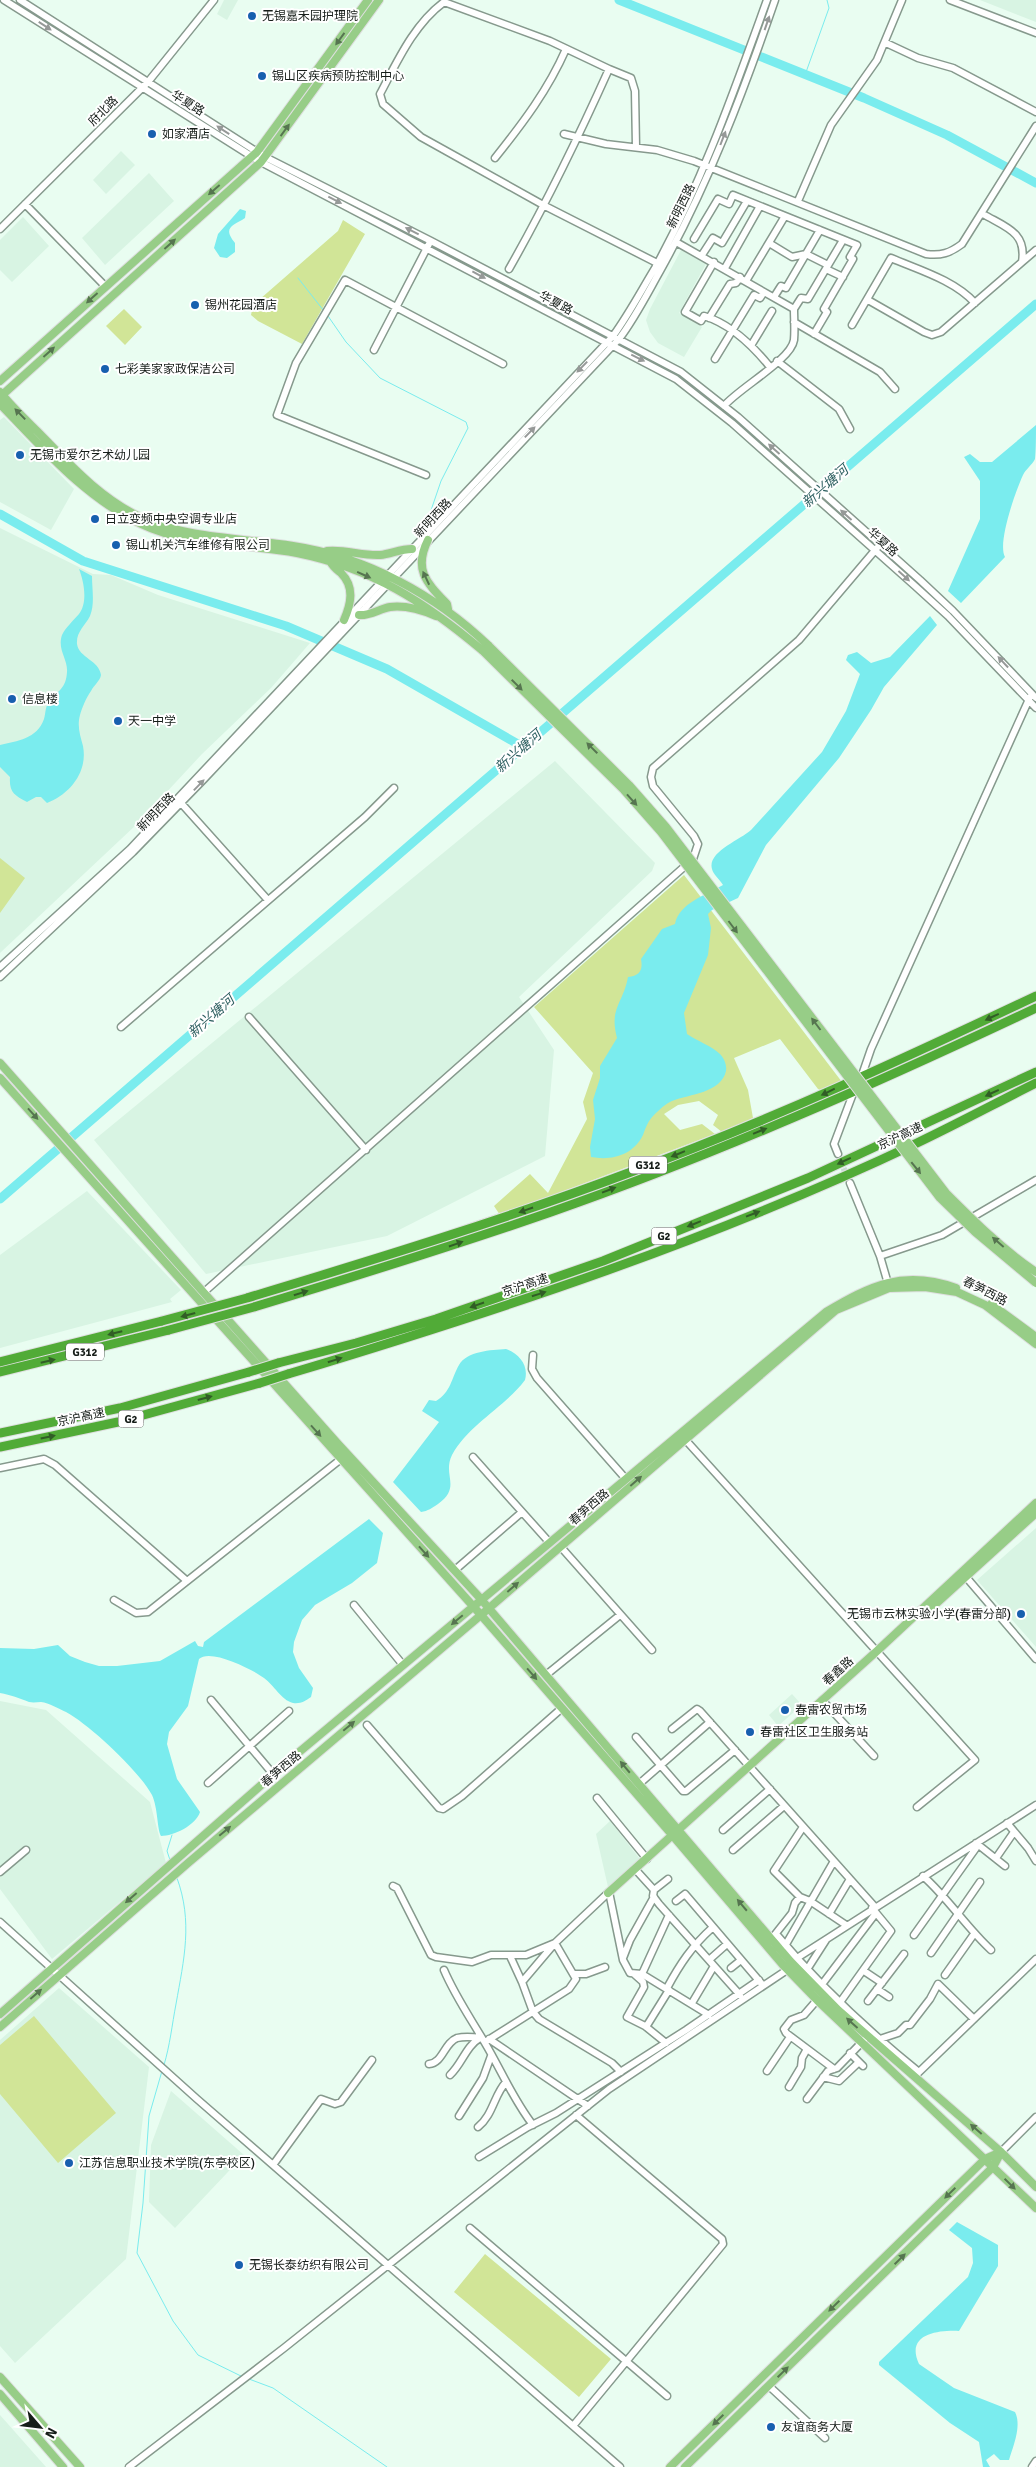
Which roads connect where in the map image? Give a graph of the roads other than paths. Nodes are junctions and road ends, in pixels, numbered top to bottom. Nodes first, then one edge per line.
1 (4, 0) edge
2 (20, 0) edge
3 (214, 0) edge
4 (368, 0) edge
5 (380, 0) edge
6 (767, 0) edge
7 (775, 0) edge
8 (902, 0) edge
9 (950, 0) edge
10 (1036, 33) edge
11 (886, 43) junction
12 (566, 49) junction
13 (748, 66) junction
14 (609, 70) junction
15 (148, 82) junction
16 (142, 88) junction
17 (1036, 112) edge
18 (1036, 126) edge
19 (564, 134) dead end
20 (578, 138) junction
21 (636, 147) junction
22 (254, 154) junction
23 (495, 158) dead end
24 (263, 160) junction
25 (708, 167) junction
26 (747, 201) junction
27 (798, 201) junction
28 (25, 204) junction
29 (545, 206) junction
30 (760, 206) junction
31 (983, 214) junction
32 (785, 216) junction
33 (0, 229) edge
34 (820, 230) junction
35 (694, 238) dead end
36 (843, 240) junction
37 (431, 241) junction
38 (676, 242) junction
39 (768, 243) junction
40 (427, 248) junction
41 (1036, 250) edge
42 (806, 254) junction
43 (702, 255) junction
44 (657, 262) junction
45 (714, 262) junction
46 (1022, 262) junction
47 (827, 267) junction
48 (724, 268) junction
49 (509, 269) dead end
50 (842, 277) junction
51 (743, 279) junction
52 (105, 286) junction
53 (764, 292) junction
54 (774, 297) junction
55 (868, 300) junction
56 (975, 303) junction
57 (396, 308) junction
58 (794, 309) junction
59 (772, 311) dead end
60 (710, 318) junction
61 (794, 322) junction
62 (852, 325) dead end
63 (814, 334) junction
64 (616, 337) junction
65 (606, 342) junction
66 (752, 344) junction
67 (613, 346) junction
68 (374, 350) dead end
69 (714, 359) dead end
70 (777, 362) junction
71 (503, 364) dead end
72 (770, 367) junction
73 (0, 381) edge
74 (894, 389) dead end
75 (1, 395) edge
76 (0, 404) edge
77 (724, 406) junction
78 (850, 429) dead end
79 (426, 475) dead end
80 (830, 506) junction
81 (428, 540) junction
82 (877, 548) junction
83 (412, 550) junction
84 (322, 552) junction
85 (330, 561) junction
86 (386, 580) junction
87 (449, 611) junction
88 (359, 614) junction
89 (344, 620) junction
90 (449, 622) junction
91 (486, 648) junction
92 (1032, 697) edge
93 (1036, 708) edge
94 (394, 788) dead end
95 (181, 803) junction
96 (267, 899) junction
97 (0, 967) edge
98 (0, 977) edge
99 (1036, 996) edge
100 (1036, 1008) edge
101 (249, 1017) dead end
102 (121, 1027) dead end
103 (0, 1063) edge
104 (1036, 1072) edge
105 (863, 1075) junction
106 (0, 1078) edge
107 (1036, 1082) edge
108 (854, 1091) junction
109 (366, 1150) junction
110 (838, 1154) tunnel mouth
111 (1036, 1180) edge
112 (850, 1183) tunnel mouth
113 (880, 1256) junction
114 (1036, 1272) edge
115 (1036, 1283) edge
116 (889, 1284) junction
117 (203, 1294) junction
118 (1036, 1337) edge
119 (1036, 1344) edge
120 (533, 1355) dead end
121 (0, 1362) edge
122 (0, 1372) edge
123 (0, 1433) edge
124 (682, 1437) junction
125 (0, 1448) edge
126 (473, 1457) dead end
127 (341, 1459) junction
128 (0, 1468) edge
129 (625, 1478) junction
130 (1036, 1504) edge
131 (522, 1512) junction
132 (1036, 1512) edge
133 (549, 1542) junction
134 (560, 1546) junction
135 (455, 1570) junction
136 (966, 1577) junction
137 (187, 1581) junction
138 (481, 1599) junction
139 (114, 1600) dead end
140 (354, 1605) dead end
141 (472, 1606) junction
142 (489, 1608) junction
143 (481, 1615) junction
144 (620, 1616) junction
145 (652, 1650) dead end
146 (878, 1653) junction
147 (1036, 1658) edge
148 (403, 1665) junction
149 (546, 1675) junction
150 (211, 1700) dead end
151 (823, 1702) junction
152 (562, 1708) junction
153 (288, 1711) dead end
154 (710, 1722) junction
155 (367, 1725) dead end
156 (672, 1729) dead end
157 (636, 1737) dead end
158 (312, 1741) junction
159 (250, 1747) junction
160 (735, 1750) junction
161 (320, 1751) junction
162 (874, 1756) dead end
163 (660, 1766) junction
164 (751, 1769) junction
165 (273, 1774) junction
166 (208, 1783) dead end
167 (639, 1784) junction
168 (770, 1789) junction
169 (597, 1798) dead end
170 (1036, 1805) edge
171 (784, 1806) junction
172 (916, 1807) dead end
173 (1007, 1823) junction
174 (802, 1827) junction
175 (723, 1830) dead end
176 (676, 1832) junction
177 (1014, 1832) junction
178 (976, 1843) junction
179 (26, 1850) dead end
180 (734, 1850) dead end
181 (996, 1858) junction
182 (647, 1859) junction
183 (834, 1861) junction
184 (1036, 1861) edge
185 (1005, 1866) dead end
186 (635, 1870) junction
187 (0, 1872) edge
188 (923, 1876) junction
189 (668, 1879) dead end
190 (850, 1879) junction
191 (980, 1882) dead end
192 (393, 1886) dead end
193 (609, 1892) junction
194 (654, 1894) junction
195 (942, 1895) junction
196 (800, 1897) junction
197 (676, 1901) dead end
198 (810, 1901) junction
199 (874, 1909) junction
200 (829, 1914) junction
201 (669, 1915) junction
202 (958, 1915) junction
203 (0, 1922) edge
204 (846, 1925) junction
205 (712, 1928) junction
206 (974, 1934) junction
207 (914, 1935) dead end
208 (773, 1936) junction
209 (828, 1937) junction
210 (555, 1943) junction
211 (694, 1944) junction
212 (726, 1944) junction
213 (785, 1946) junction
214 (990, 1950) dead end
215 (931, 1953) dead end
216 (904, 1954) dead end
217 (510, 1956) junction
218 (623, 1958) junction
219 (797, 1958) junction
220 (1036, 1959) edge
221 (709, 1960) junction
222 (741, 1960) junction
223 (714, 1966) junction
224 (605, 1967) dead end
225 (731, 1968) dead end
226 (808, 1968) junction
227 (51, 1969) junction
228 (444, 1970) dead end
229 (787, 1970) junction
230 (864, 1971) junction
231 (574, 1974) junction
232 (638, 1974) junction
233 (58, 1975) junction
234 (945, 1976) dead end
235 (522, 1982) junction
236 (761, 1983) junction
237 (823, 1983) junction
238 (879, 1986) junction
239 (668, 1989) junction
240 (740, 1995) junction
241 (889, 1997) dead end
242 (817, 2000) junction
243 (868, 2000) dead end
244 (842, 2001) junction
245 (692, 2003) junction
246 (533, 2012) junction
247 (0, 2014) edge
248 (709, 2015) junction
249 (974, 2019) junction
250 (0, 2026) edge
251 (646, 2028) junction
252 (871, 2035) junction
253 (790, 2037) junction
254 (485, 2039) junction
255 (880, 2039) junction
256 (860, 2042) junction
257 (666, 2043) junction
258 (807, 2049) junction
259 (850, 2053) junction
260 (491, 2056) junction
261 (372, 2060) dead end
262 (429, 2064) dead end
263 (834, 2069) junction
264 (767, 2070) dead end
265 (621, 2072) junction
266 (450, 2074) dead end
267 (916, 2075) junction
268 (823, 2077) junction
269 (506, 2082) junction
270 (789, 2087) dead end
271 (807, 2099) dead end
272 (576, 2100) junction
273 (588, 2106) junction
274 (576, 2115) junction
275 (459, 2116) dead end
276 (1036, 2117) edge
277 (534, 2125) junction
278 (478, 2127) dead end
279 (1001, 2152) junction
280 (479, 2157) dead end
281 (985, 2159) junction
282 (273, 2165) junction
283 (994, 2167) junction
284 (1036, 2187) edge
285 (1036, 2208) edge
286 (470, 2228) dead end
287 (388, 2265) junction
288 (626, 2361) junction
289 (0, 2377) edge
290 (769, 2386) junction
291 (0, 2394) edge
292 (667, 2396) dead end
293 (573, 2426) junction
294 (826, 2438) dead end
295 (1036, 2460) edge
296 (63, 2467) edge
297 (80, 2467) edge
298 (129, 2467) edge
299 (620, 2467) edge
300 (670, 2467) edge
301 (685, 2467) edge
302 (1032, 2467) edge

1 -> 16 street, 华夏路
2 - 15 street, 华夏路
3 - 15 street, 府北路
4 -> 22 main road
24 -> 5 main road
6 - 13 street, 新明西路
13 -> 7 street, 新明西路
8 - 11 street
9 - 10 street
11 - 17 street
11 - 27 street
12 - 14 street
12 - 23 street
12 - 29 street
13 - 25 street, 新明西路
14 - 20 street
14 - 21 street
15 - 16 street, 府北路
22 -> 15 street, 华夏路
16 - 22 street, 华夏路
16 - 28 street, 府北路
18 - 31 street
19 - 20 street
20 - 21 street
20 - 29 street
21 - 25 street
22 - 24 street, 华夏路
22 -> 52 main road
37 -> 24 street, 华夏路
24 -> 40 street, 华夏路
75 -> 24 main road
25 - 27 street
25 - 38 street, 新明西路
25 - 44 street, 新明西路
26 - 30 street
26 - 35 street
26 - 43 street
27 - 31 street
28 - 33 street, 府北路
28 - 52 street
29 - 44 street
29 - 49 street
30 - 32 street
30 - 48 street
31 - 46 street
32 - 34 street
32 - 39 street
34 - 36 street
34 - 42 street
36 - 47 street
36 - 50 street
37 - 40 street
37 - 64 street, 华夏路
38 - 43 street
38 - 64 street, 新明西路
39 - 42 street
39 - 51 street
40 - 57 street
40 -> 65 street, 华夏路
41 - 46 street
42 - 47 street
42 - 54 street
43 - 45 street
44 - 64 street, 新明西路
45 - 48 street
45 - 60 street
46 - 56 street
47 - 50 street
47 - 58 street
48 - 51 street
50 - 63 street
51 - 53 street
51 - 60 street
52 -> 73 main road
53 - 54 street
53 - 69 street
54 - 58 street
55 - 56 street
55 - 56 street
55 - 62 street
57 - 68 street
57 - 71 street
57 - 79 street
58 - 61 street
59 - 66 street
60 - 66 street
61 - 63 street
61 - 70 street
63 - 74 street
64 - 65 street, 新明西路
64 - 67 street, 新明西路
64 - 77 street, 华夏路
65 - 67 street, 华夏路
65 -> 83 street, 新明西路
66 - 72 street
67 -> 80 street, 华夏路
81 -> 67 street, 新明西路
70 - 72 street
70 - 78 street
72 - 77 street
84 -> 75 main road
76 - 85 main road
80 -> 77 street, 华夏路
80 - 82 street, 华夏路
81 - 86 street, 新明西路
87 -> 81 main road
82 - 92 street, 华夏路
82 - 109 street
83 - 84 main road
83 - 86 street, 新明西路
84 - 86 main road
85 -> 86 main road
85 - 89 main road
86 - 87 main road
86 - 88 street, 新明西路
86 - 89 street, 新明西路
86 - 90 main road
87 - 91 main road
88 - 90 main road
95 -> 88 street, 新明西路
89 - 97 street, 新明西路
90 - 91 main road
114 -> 91 main road, bridge
91 -> 115 main road, bridge
92 - 93 street, 华夏路
92 - 105 street
94 - 96 street
95 - 96 street
95 - 98 street, 新明西路
96 - 102 street
99 -> 105 highway, G312
100 - 108 highway, G312
101 - 109 street
103 - 117 main road
104 -> 123 highway, 京沪高速 / G2, bridge
105 - 108 street
105 -> 121 highway, G312, bridge
106 -> 127 main road
125 -> 107 highway, 京沪高速 / G2, bridge
108 - 110 street
122 -> 108 highway, G312, bridge
109 - 117 street
111 - 113 street
112 - 113 street
113 - 116 street
116 - 118 main road, 春笋西路
116 - 119 main road, 春笋西路
116 - 124 main road, 春笋西路
117 - 135 main road
120 - 129 street
124 - 129 main road, 春笋西路
134 -> 124 main road, 春笋西路
124 - 146 street
126 - 131 street
127 - 137 street
127 -> 141 main road
128 - 137 street
129 - 133 main road, 春笋西路
130 - 146 main road, 春鑫路
131 - 133 street
131 - 135 street
132 - 136 main road, 春鑫路
133 - 138 main road, 春笋西路
142 -> 134 main road, 春笋西路
134 - 144 street
135 - 138 main road
136 - 146 main road, 春鑫路
136 - 147 street
137 - 139 street
138 - 141 main road, 春笋西路
138 - 142 main road
140 - 148 street
141 - 143 main road
141 -> 148 main road, 春笋西路
142 - 143 main road, 春笋西路
142 - 149 main road
143 -> 152 main road
161 -> 143 main road, 春笋西路
144 - 145 street
144 - 149 street
146 - 151 main road, 春鑫路
146 - 172 street
148 - 158 main road, 春笋西路
167 -> 149 main road
150 - 159 street
151 - 162 street
151 - 164 main road, 春鑫路
152 - 155 street
152 - 176 main road
153 - 159 street
154 - 156 street
154 - 160 street
154 - 163 street
157 - 163 street
158 - 161 main road
158 - 165 main road, 春笋西路
159 - 165 street
159 - 166 street
160 - 163 street
160 - 164 street
233 -> 161 main road, 春笋西路
163 - 167 street
164 - 168 street
164 - 176 main road, 春鑫路
165 -> 227 main road, 春笋西路
167 - 176 main road
168 - 171 street
168 - 175 street
169 - 182 street
170 - 173 street
171 - 174 street
171 - 180 street
173 - 177 street
173 - 178 street
174 - 183 street
174 - 196 street
176 - 182 main road, 春鑫路
208 -> 176 main road
176 - 229 main road
177 - 181 street
177 - 184 street
178 - 181 street
178 - 188 street
178 - 195 street
179 - 187 street
181 - 185 street
182 - 186 main road, 春鑫路
183 - 190 street
183 - 198 street
186 - 193 main road, 春鑫路
186 - 194 street
188 - 195 street
188 - 199 street
189 - 194 street
190 - 199 street
190 - 200 street
191 - 202 street
192 - 217 street
193 - 210 street
193 - 218 street
194 - 201 street
194 - 218 street
195 - 202 street
195 - 207 street
196 - 198 street
196 - 208 street
197 - 205 street
198 - 200 street
198 - 213 street
199 - 204 street
199 - 230 street
199 - 237 street
200 - 204 street
201 - 211 street
201 - 232 street
202 - 206 street
202 - 215 street
203 - 227 street
204 - 209 street
205 - 211 street
205 - 212 street
206 - 214 street
206 - 234 street
208 - 213 street
252 -> 208 main road
209 - 219 street
209 - 226 street
210 - 217 street
210 - 231 street
210 - 235 street
211 - 221 street
211 - 239 street
212 - 221 street
212 - 222 street
213 - 219 street
216 - 238 street
217 - 235 street
218 - 232 street
219 - 226 street
220 - 249 street
221 - 223 street
222 - 225 street
222 - 236 street
223 - 240 street
223 - 245 street
224 - 231 street
226 - 237 street
227 - 233 street
227 - 247 main road
228 - 254 street
229 - 236 street
229 - 242 main road
230 - 238 street
230 - 244 street
231 - 246 street
232 - 239 street
232 - 251 street
250 -> 233 main road
233 - 282 street
235 - 246 street
236 - 240 street
236 - 273 street
237 - 244 street
238 - 241 street
238 - 243 street
239 - 245 street
239 - 251 street
240 - 248 street
242 - 253 street
242 - 256 main road
244 - 252 street
245 - 248 street
246 - 254 street
246 - 265 street
248 - 257 street
249 - 255 street
249 - 267 street
251 - 257 street
252 - 255 street
252 - 256 street
252 - 267 main road
253 - 258 street
253 - 264 street
254 - 260 street
254 - 262 street
254 - 266 street
254 - 272 street
255 - 267 street
256 - 259 street
256 - 281 main road
257 - 265 street
258 - 263 street
258 - 270 street
259 - 263 street
259 - 268 street
260 - 269 street
260 - 275 street
261 - 282 street
263 - 268 street
265 - 272 street
279 -> 267 main road
268 - 271 street
269 - 277 street
269 - 278 street
272 - 273 street
272 - 277 street
273 - 274 street
274 - 287 street
274 - 288 street
276 - 279 street
277 - 280 street
279 - 281 main road
279 - 283 main road
279 - 284 main road
281 - 283 main road
281 -> 300 main road
282 - 287 street
283 -> 285 main road
290 -> 283 main road
286 - 288 street
287 - 293 street
287 - 298 street
288 - 292 street
288 - 293 street
289 - 297 main road
290 - 294 street
290 - 301 main road
291 - 296 main road
293 - 299 street
295 - 302 street

